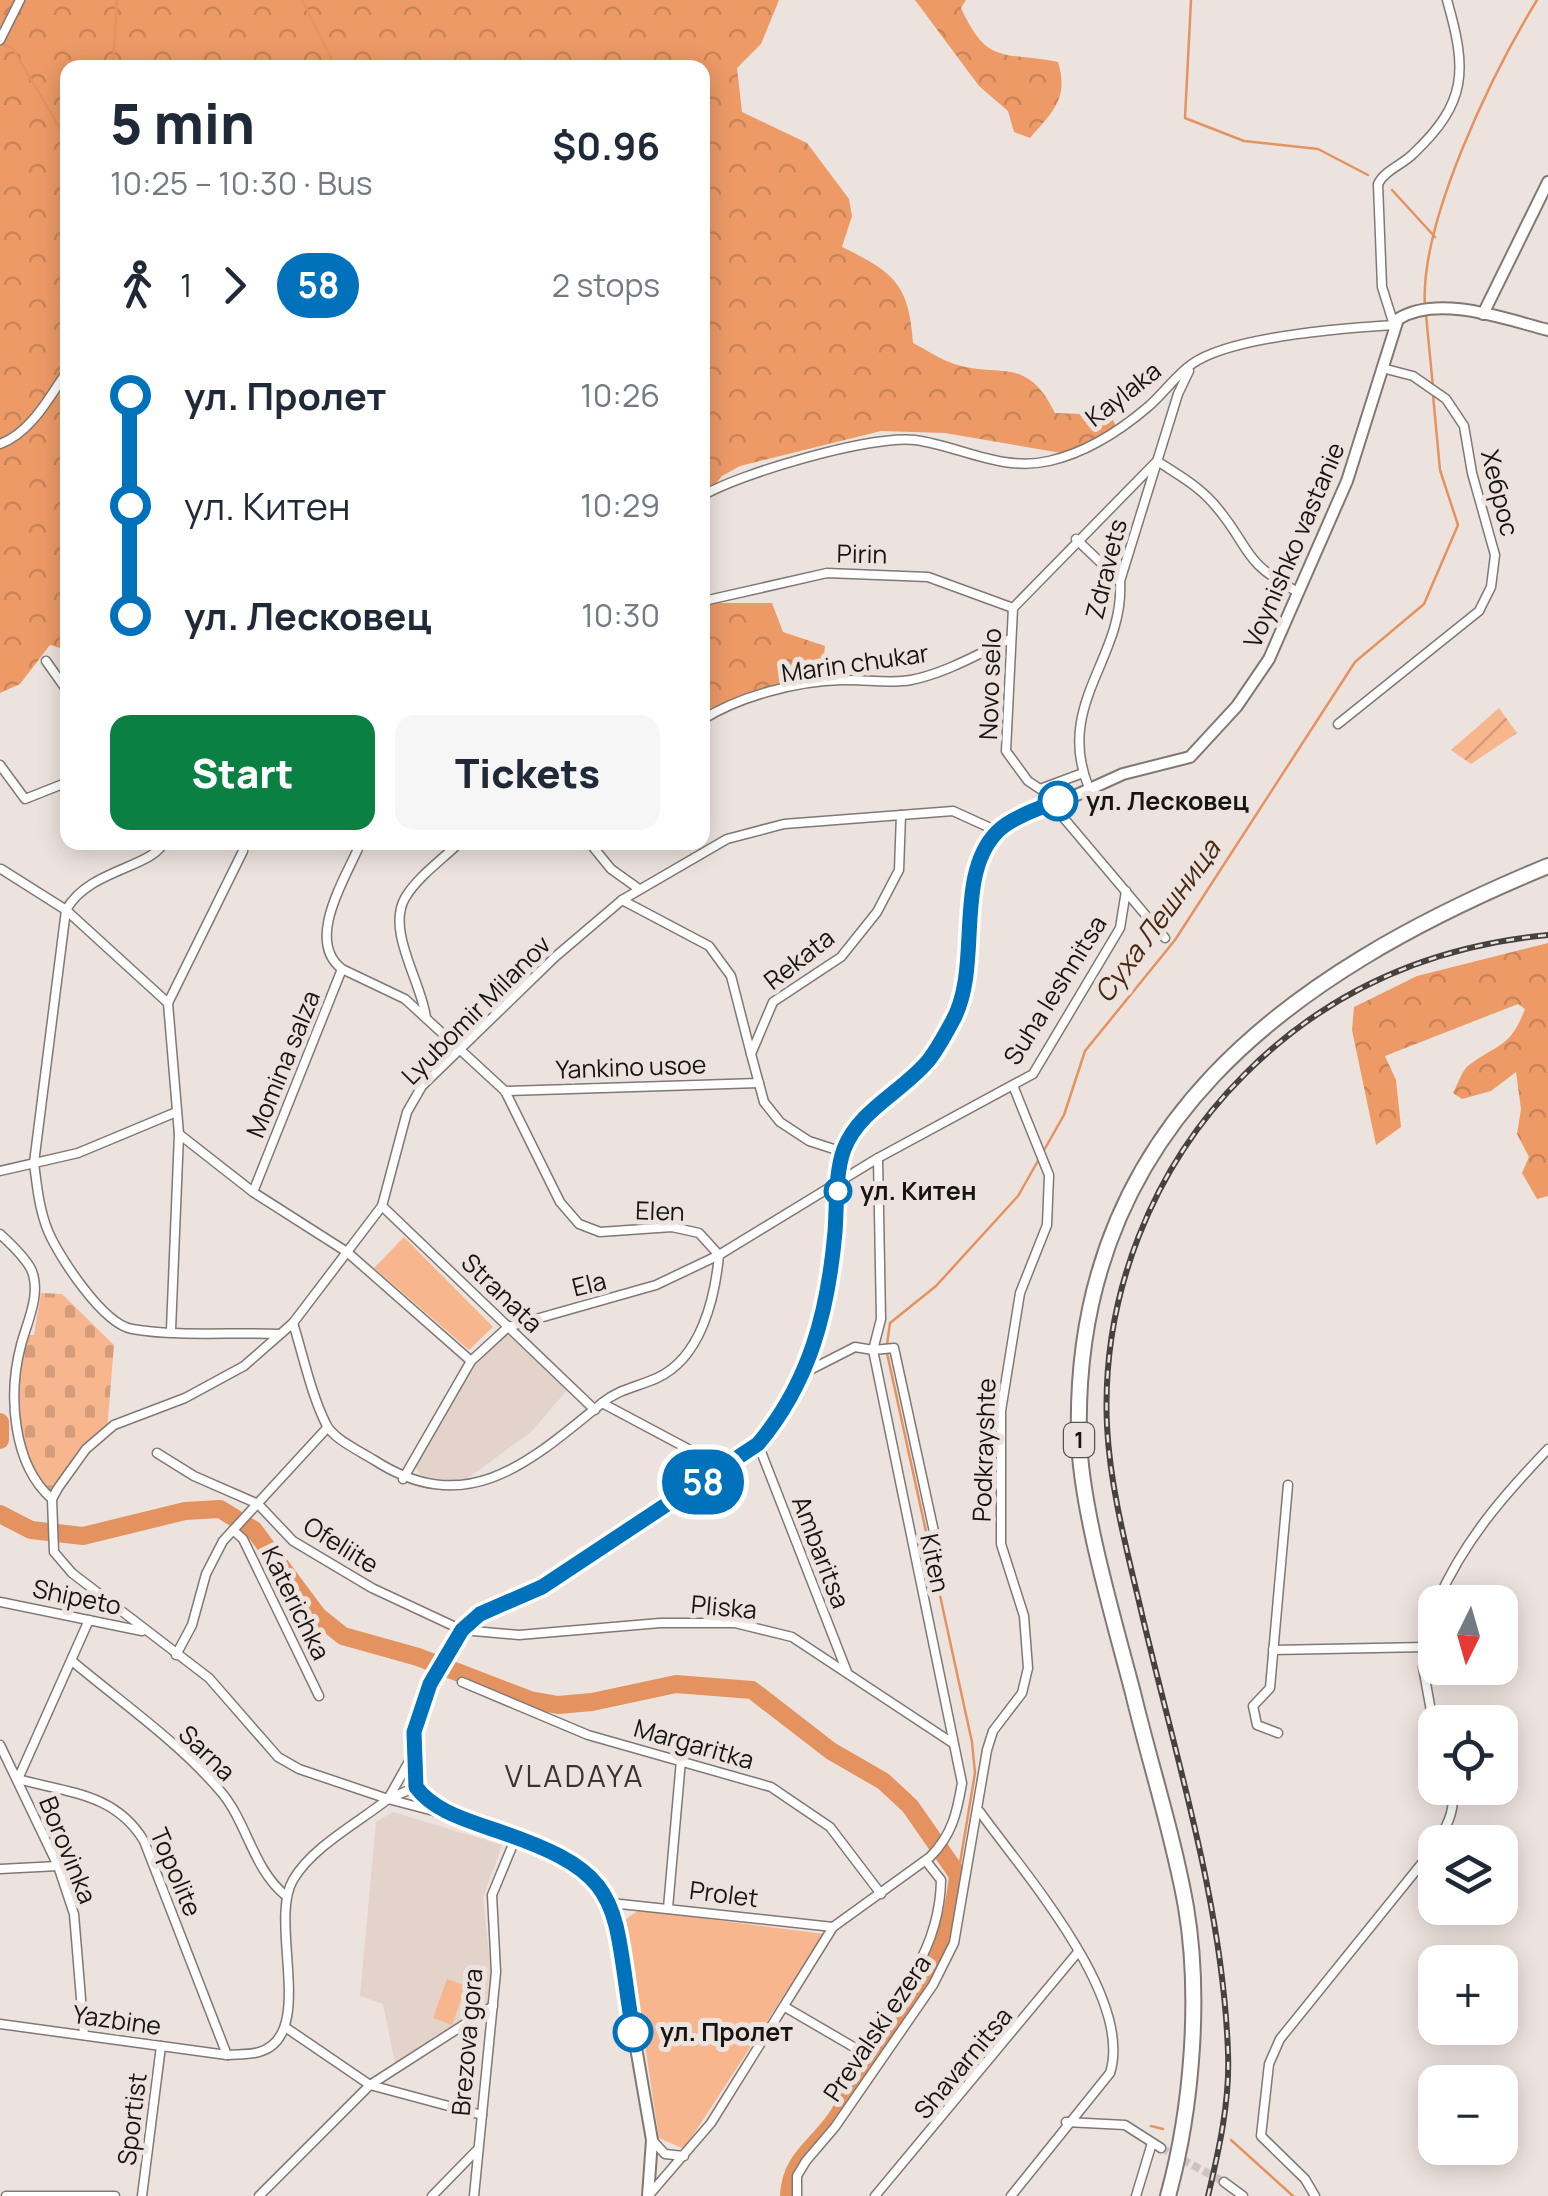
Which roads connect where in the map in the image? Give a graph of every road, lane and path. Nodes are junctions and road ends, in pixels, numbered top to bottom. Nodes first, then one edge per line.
1 (20, 0) edge
2 (1448, 0) edge
3 (1, 38) edge
4 (1548, 182) edge
5 (1483, 314) junction
6 (1394, 325) junction
7 (1548, 330) edge
8 (1194, 362) junction
9 (1382, 368) junction
10 (60, 382) edge
11 (0, 444) edge
12 (1156, 461) junction
13 (710, 492) edge
14 (1076, 539) junction
15 (1120, 581) junction
16 (1298, 592) junction
17 (710, 600) edge
18 (1013, 608) junction
19 (1010, 639) junction
20 (46, 662) dead end
21 (60, 681) edge
22 (710, 716) edge
23 (1338, 724) dead end
24 (0, 765) edge
25 (1083, 773) junction
26 (60, 785) edge
27 (1089, 788) junction
28 (1051, 804) junction
29 (901, 814) junction
30 (998, 831) junction
31 (710, 849) edge
32 (159, 850) edge
33 (358, 850) edge
34 (452, 850) edge
35 (596, 850) edge
36 (708, 850) edge
37 (243, 851) dead end
38 (1548, 866) edge
39 (1, 869) edge
40 (639, 889) junction
41 (1126, 890) junction
42 (622, 900) junction
43 (66, 910) junction
44 (1165, 938) dead end
45 (342, 969) junction
46 (168, 1003) junction
47 (426, 1018) junction
48 (460, 1050) junction
49 (751, 1054) junction
50 (759, 1083) junction
51 (1014, 1088) junction
52 (505, 1090) junction
53 (174, 1113) junction
54 (178, 1134) junction
55 (842, 1152) junction
56 (878, 1158) junction
57 (34, 1163) junction
58 (0, 1171) edge
59 (839, 1183) junction
60 (253, 1192) junction
61 (382, 1206) junction
62 (0, 1234) edge
63 (347, 1252) junction
64 (719, 1255) junction
65 (293, 1323) junction
66 (508, 1327) junction
67 (171, 1330) junction
68 (279, 1334) junction
69 (873, 1350) junction
70 (471, 1361) junction
71 (804, 1373) junction
72 (598, 1406) junction
73 (327, 1428) junction
74 (758, 1444) junction
75 (1548, 1449) edge
76 (157, 1452) dead end
77 (724, 1468) junction
78 (403, 1478) junction
79 (1288, 1485) dead end
80 (52, 1498) junction
81 (258, 1504) junction
82 (232, 1530) junction
83 (936, 1542) dead end
84 (1446, 1585) edge
85 (0, 1602) edge
86 (89, 1620) junction
87 (462, 1630) junction
88 (146, 1632) junction
89 (1418, 1647) edge
90 (1273, 1650) junction
91 (176, 1655) junction
92 (72, 1661) junction
93 (848, 1674) junction
94 (462, 1682) dead end
95 (319, 1696) dead end
96 (1278, 1734) dead end
97 (951, 1742) junction
98 (0, 1745) edge
99 (412, 1755) junction
100 (681, 1760) junction
101 (18, 1779) junction
102 (963, 1784) junction
103 (416, 1787) junction
104 (980, 1792) junction
105 (388, 1799) junction
106 (980, 1812) junction
107 (458, 1818) junction
108 (516, 1837) junction
109 (928, 1859) junction
110 (58, 1866) junction
111 (1418, 1867) edge
112 (0, 1870) edge
113 (880, 1894) junction
114 (286, 1896) junction
115 (611, 1903) junction
116 (668, 1908) junction
117 (833, 1927) junction
118 (1078, 1952) junction
119 (493, 2006) junction
120 (785, 2007) junction
121 (0, 2024) edge
122 (285, 2027) junction
123 (84, 2035) junction
124 (161, 2046) junction
125 (228, 2055) junction
126 (370, 2085) junction
127 (482, 2115) junction
128 (1066, 2122) junction
129 (652, 2140) junction
130 (1152, 2143) junction
131 (1161, 2148) tunnel mouth
132 (478, 2149) junction
133 (684, 2156) junction
134 (1224, 2182) tunnel mouth
135 (6, 2196) edge
136 (115, 2196) edge
137 (142, 2196) edge
138 (259, 2196) edge
139 (432, 2196) edge
140 (474, 2196) edge
141 (648, 2196) edge
142 (797, 2196) edge
143 (876, 2196) edge
144 (1011, 2196) edge
145 (1136, 2196) edge
146 (1168, 2196) edge
147 (1244, 2196) edge
148 (1315, 2196) edge

1 - 3 street
2 - 6 street
4 - 5 street
5 - 6 street
5 - 7 street
6 - 8 street, Kaylaka
6 - 9 street, Voynishko vastanie
8 - 12 street, Zdravets
8 - 13 street, Kaylaka
9 - 16 street, Voynishko vastanie
9 - 23 street, Хеброс
10 - 11 street
12 - 14 street, Novo selo
12 - 15 street, Zdravets
12 - 16 street
14 - 15 street
14 - 18 street, Novo selo
15 - 25 street, Zdravets
16 - 27 street, Voynishko vastanie
17 - 18 street, Pirin
18 - 19 street, Novo selo
19 - 22 street, Marin chukar
19 - 25 street, Novo selo
20 - 21 street
24 - 26 street
25 - 27 street, Zdravets
27 - 28 street, Voynishko vastanie
28 - 30 street, Voynishko vastanie
28 - 41 street
29 - 30 street, Lyubomir Milanov
29 - 31 street, Lyubomir Milanov
29 - 49 street, Rekata
30 - 55 street
32 - 43 street
33 - 45 street, Momina salza
34 - 47 street
35 - 40 street
36 - 40 street, Lyubomir Milanov
37 - 46 street
38 - 146 highway, 1
39 - 43 street
40 - 42 street, Lyubomir Milanov
41 - 44 street
41 - 51 street, Suha leshnitsa
42 - 48 street, Lyubomir Milanov
42 - 49 street
43 - 46 street
43 - 57 street
45 - 47 street, Elen
45 - 60 street, Momina salza
46 - 53 street
47 - 48 street, Elen
48 - 52 street, Elen
48 - 61 street, Lyubomir Milanov
49 - 50 street
50 - 52 street, Yankino usoe
50 - 55 street
51 - 56 street, Suha leshnitsa
51 - 104 street, Podkrayshte
52 - 64 street, Elen
53 - 54 street
53 - 57 street
54 - 60 street
54 - 67 street
55 - 59 street
56 - 59 street, Suha leshnitsa
56 - 69 street, Kiten
57 - 58 street
57 - 67 street
59 - 64 street, Ela
59 - 71 street
60 - 63 street
61 - 63 street, Lyubomir Milanov
61 - 66 street, Stranata
62 - 80 street
63 - 65 street, Lyubomir Milanov
63 - 70 street
64 - 66 street, Ela
64 - 72 street
65 - 68 street, Lyubomir Milanov
65 - 73 street
66 - 70 street, Ela
66 - 72 street, Stranata
67 - 68 street
68 - 80 street, Lyubomir Milanov
69 - 71 street
69 - 83 street
69 - 97 street, Kiten
70 - 78 street, Ela
71 - 74 street
72 - 77 street, Stranata
72 - 78 street
73 - 78 street
73 - 81 street
74 - 77 street
74 - 93 street, Ambaritsa
75 - 84 street
76 - 81 street, Ofeliite
77 - 87 street
79 - 90 street
80 - 88 street
81 - 82 street
81 - 87 street, Ofeliite
82 - 91 street
82 - 95 street, Katerichka
85 - 86 street, Shipeto
86 - 88 street, Shipeto
86 - 92 street
87 - 93 street, Pliska
87 - 99 street
88 - 91 street
89 - 90 street
90 - 96 street
91 - 105 street
92 - 101 street
92 - 114 street, Sarna
93 - 97 street, Pliska
94 - 100 street, Margaritka
97 - 102 street, Kiten
98 - 101 street, Borovinka
99 - 103 street
99 - 105 street
100 - 113 street, Margaritka
100 - 116 street
101 - 110 street, Borovinka
101 - 125 street, Topolite
102 - 104 street
102 - 109 street
103 - 105 street
103 - 107 street
104 - 106 street, Podkrayshte
105 - 107 street
105 - 114 street
106 - 118 street
106 - 142 street, Prevalski ezera
107 - 108 street
108 - 115 street
108 - 119 street, Brezova gora
109 - 113 street
109 - 120 street
110 - 112 street
110 - 123 street, Borovinka
111 - 148 street
113 - 117 street
114 - 122 street
115 - 116 street, Prolet
115 - 129 street
116 - 117 street, Prolet
117 - 120 street
118 - 128 street
118 - 143 street, Shavarnitsa
119 - 126 street
119 - 127 street, Brezova gora
120 - 133 street
121 - 123 street, Yazbine
122 - 125 street
122 - 126 street
123 - 124 street, Yazbine
124 - 125 street, Yazbine
124 - 137 street, Sportist
126 - 127 street
126 - 138 street
127 - 132 street, Brezova gora
128 - 130 street
128 - 144 street
129 - 133 street
129 - 141 street
130 - 131 street
130 - 145 street
132 - 139 street
132 - 140 street, Brezova gora
133 - 141 street
134 - 147 street
135 - 136 street

